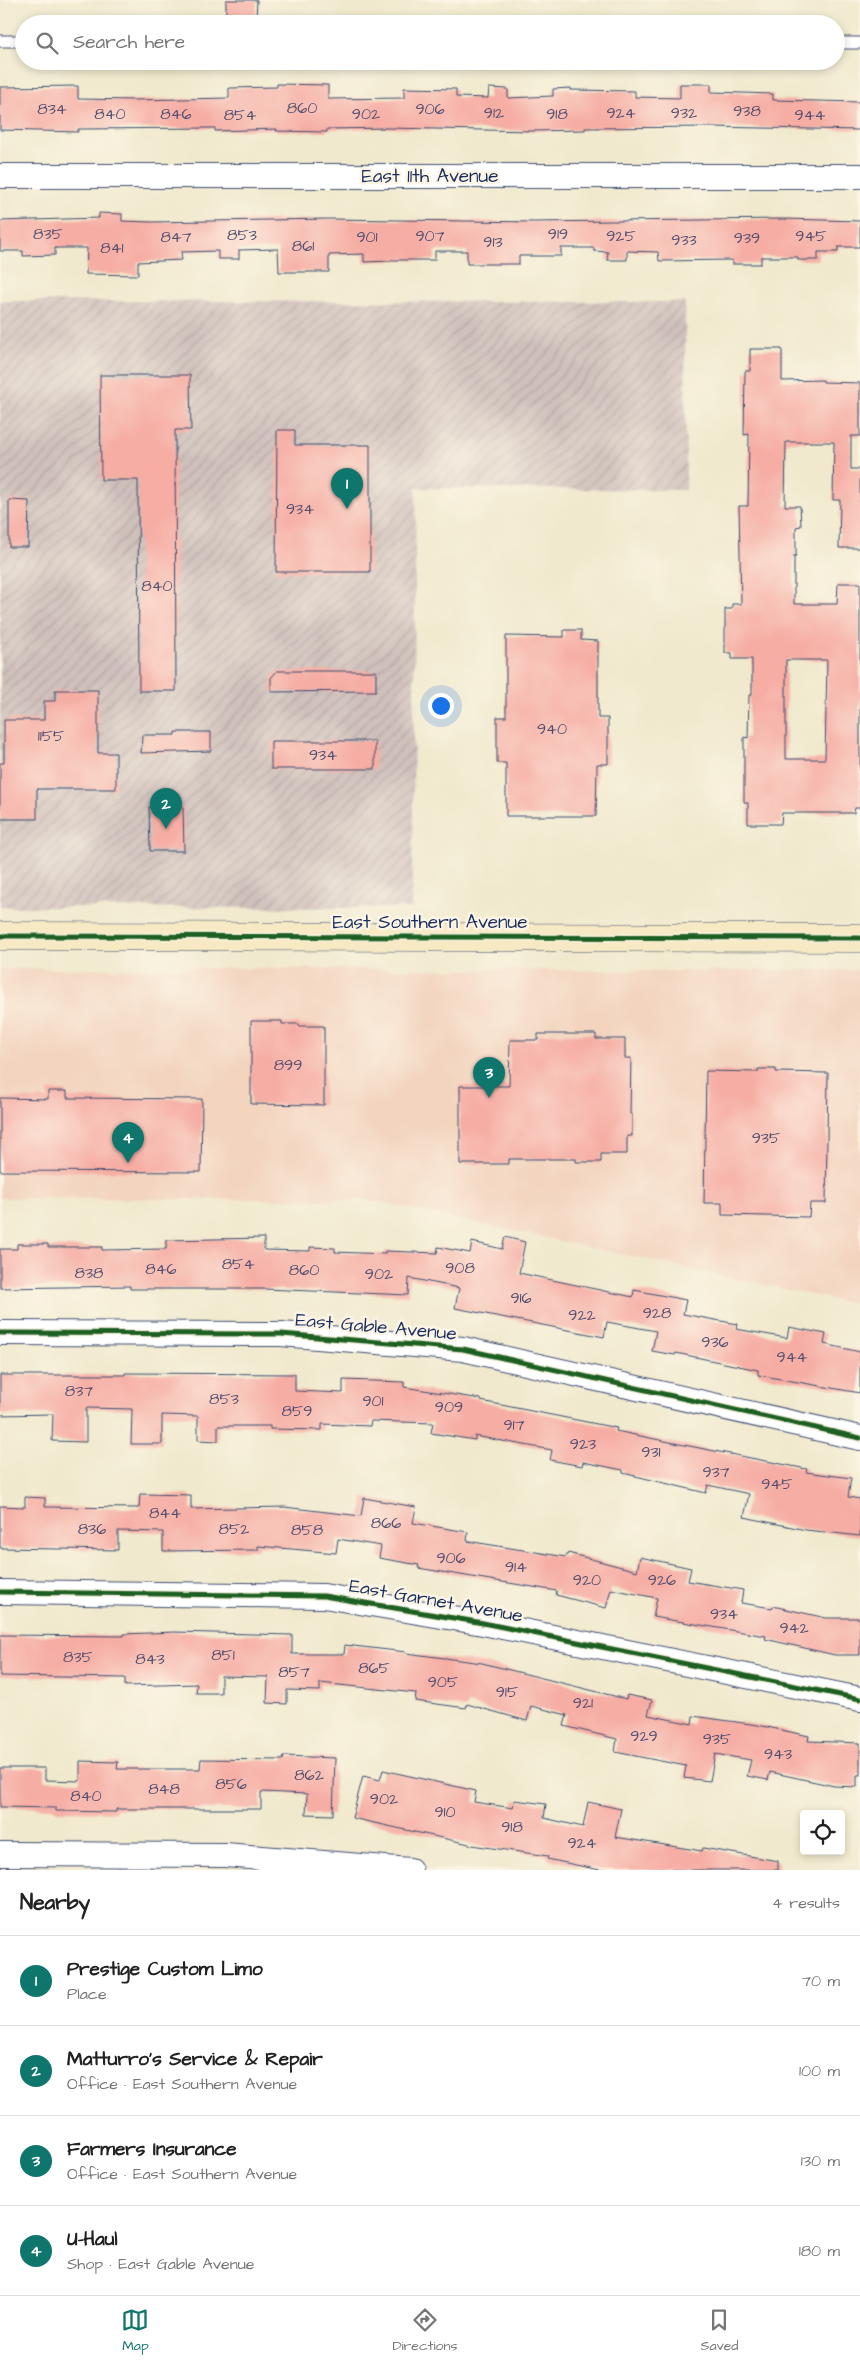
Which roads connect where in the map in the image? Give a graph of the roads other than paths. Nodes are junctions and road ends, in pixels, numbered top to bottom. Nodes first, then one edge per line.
1 (0, 41) edge
2 (15, 41) edge
3 (845, 43) edge
4 (860, 43) edge
5 (0, 176) edge
6 (860, 176) edge
7 (0, 936) edge
8 (860, 938) edge
9 (0, 1332) edge
10 (860, 1438) edge
11 (0, 1592) edge
12 (860, 1699) edge
13 (0, 1854) edge
14 (410, 1870) edge

1 - 2 lane
3 - 4 lane
5 - 6 street, East 11th Avenue
7 - 8 main road, East Southern Avenue
9 - 10 street, East Gable Avenue
11 - 12 street, East Garnet Avenue
13 - 14 street

